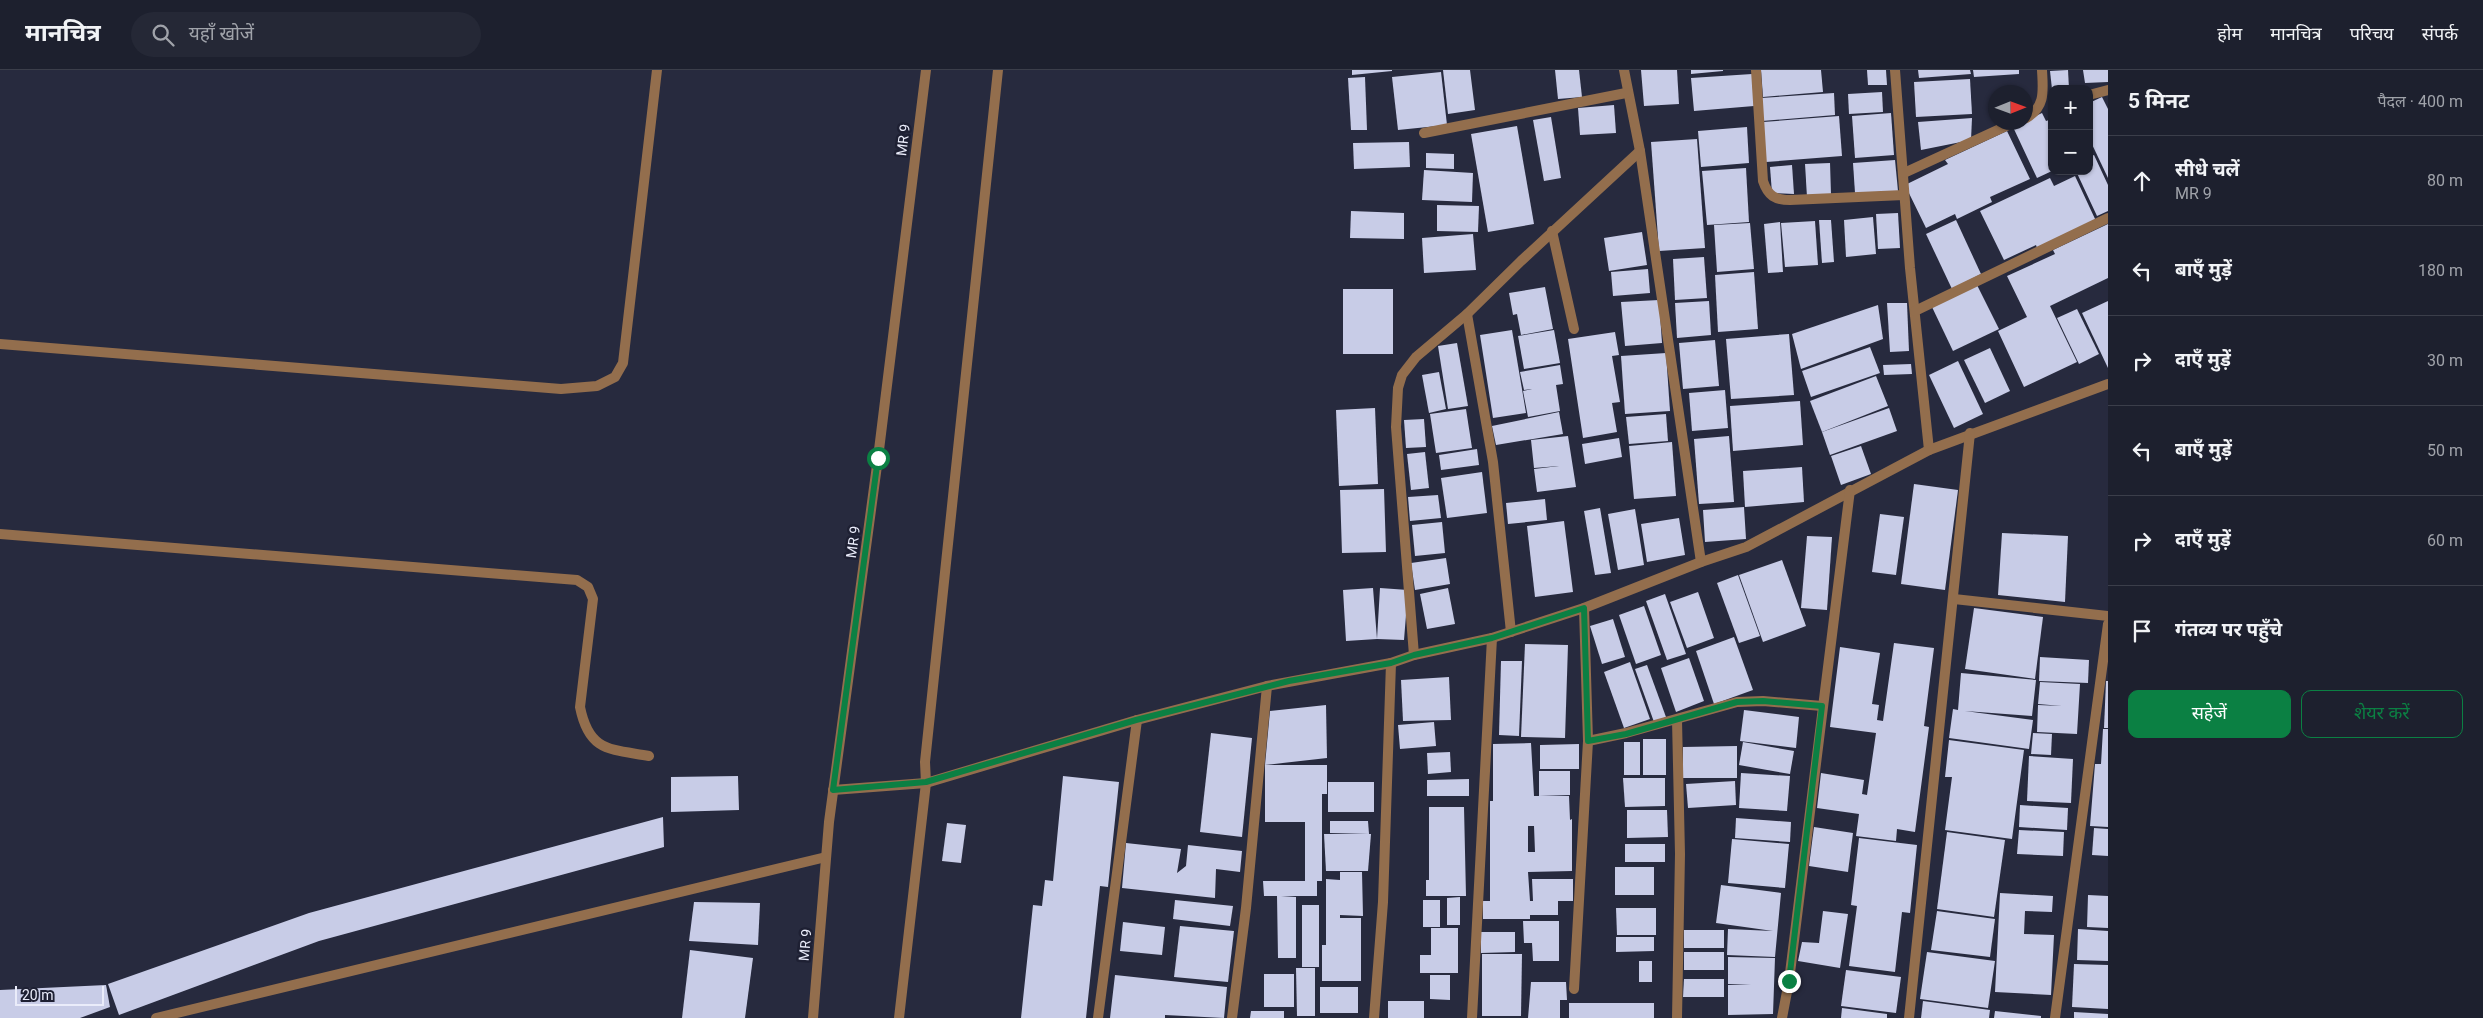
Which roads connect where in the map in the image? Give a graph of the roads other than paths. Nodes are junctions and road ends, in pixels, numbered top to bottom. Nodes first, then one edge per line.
1 (657, 70) edge
2 (926, 70) edge
3 (998, 70) edge
4 (1624, 70) edge
5 (1756, 70) edge
6 (1895, 70) edge
7 (2042, 70) edge
8 (2108, 90) edge
9 (1626, 93) junction
10 (2093, 94) edge
11 (2048, 107) edge
12 (2038, 109) junction
13 (2033, 113) edge
14 (1998, 130) edge
15 (1424, 133) dead end
16 (1640, 151) junction
17 (1904, 174) junction
18 (1904, 195) junction
19 (2108, 218) edge
20 (1552, 232) junction
21 (1915, 311) junction
22 (1468, 314) junction
23 (1574, 329) dead end
24 (0, 344) edge
25 (2108, 384) edge
26 (1970, 434) junction
27 (1929, 450) junction
28 (1850, 490) junction
29 (0, 534) edge
30 (1701, 562) junction
31 (1954, 599) junction
32 (1584, 608) junction
33 (2108, 616) edge
34 (2108, 624) edge
35 (1511, 632) junction
36 (1492, 638) junction
37 (1414, 655) junction
38 (1391, 663) junction
39 (1267, 686) junction
40 (1822, 706) junction
41 (1136, 720) junction
42 (1677, 720) junction
43 (1588, 741) junction
44 (649, 756) dead end
45 (926, 782) junction
46 (833, 790) junction
47 (826, 857) junction
48 (1574, 989) dead end
49 (156, 1018) edge
50 (813, 1018) edge
51 (899, 1018) edge
52 (1098, 1018) edge
53 (1232, 1018) edge
54 (1374, 1018) edge
55 (1472, 1018) edge
56 (1677, 1018) edge
57 (1782, 1018) edge
58 (1909, 1018) edge
59 (2055, 1018) edge

1 - 24 street
2 - 46 street, MR 9
3 - 45 street
4 - 9 street
5 - 18 street
6 - 17 street
7 - 12 street
8 - 10 street
9 - 15 street
9 - 16 street
11 - 12 street
12 - 13 street
14 - 17 street
16 - 20 street
16 - 30 street
17 - 18 street
18 - 21 street
19 - 21 street
20 - 22 street
20 - 23 street
21 - 27 street
22 - 35 street
22 - 37 street
25 - 26 street
26 - 27 street
26 - 31 street
27 - 28 street
28 - 30 street
28 - 40 street
29 - 44 street
30 - 32 street
31 - 33 street
31 - 58 street
32 - 35 street
32 - 43 street
34 - 59 street
35 - 36 street
36 - 37 street
36 - 55 street
37 - 38 street
38 - 39 street
38 - 54 street
39 - 41 street
39 - 53 street
40 - 42 street
40 - 57 street
41 - 45 street
41 - 52 street
42 - 43 street
42 - 56 street
43 - 48 street
45 - 46 street
45 - 51 street
46 - 47 street, MR 9
47 - 49 street
47 - 50 street, MR 9

